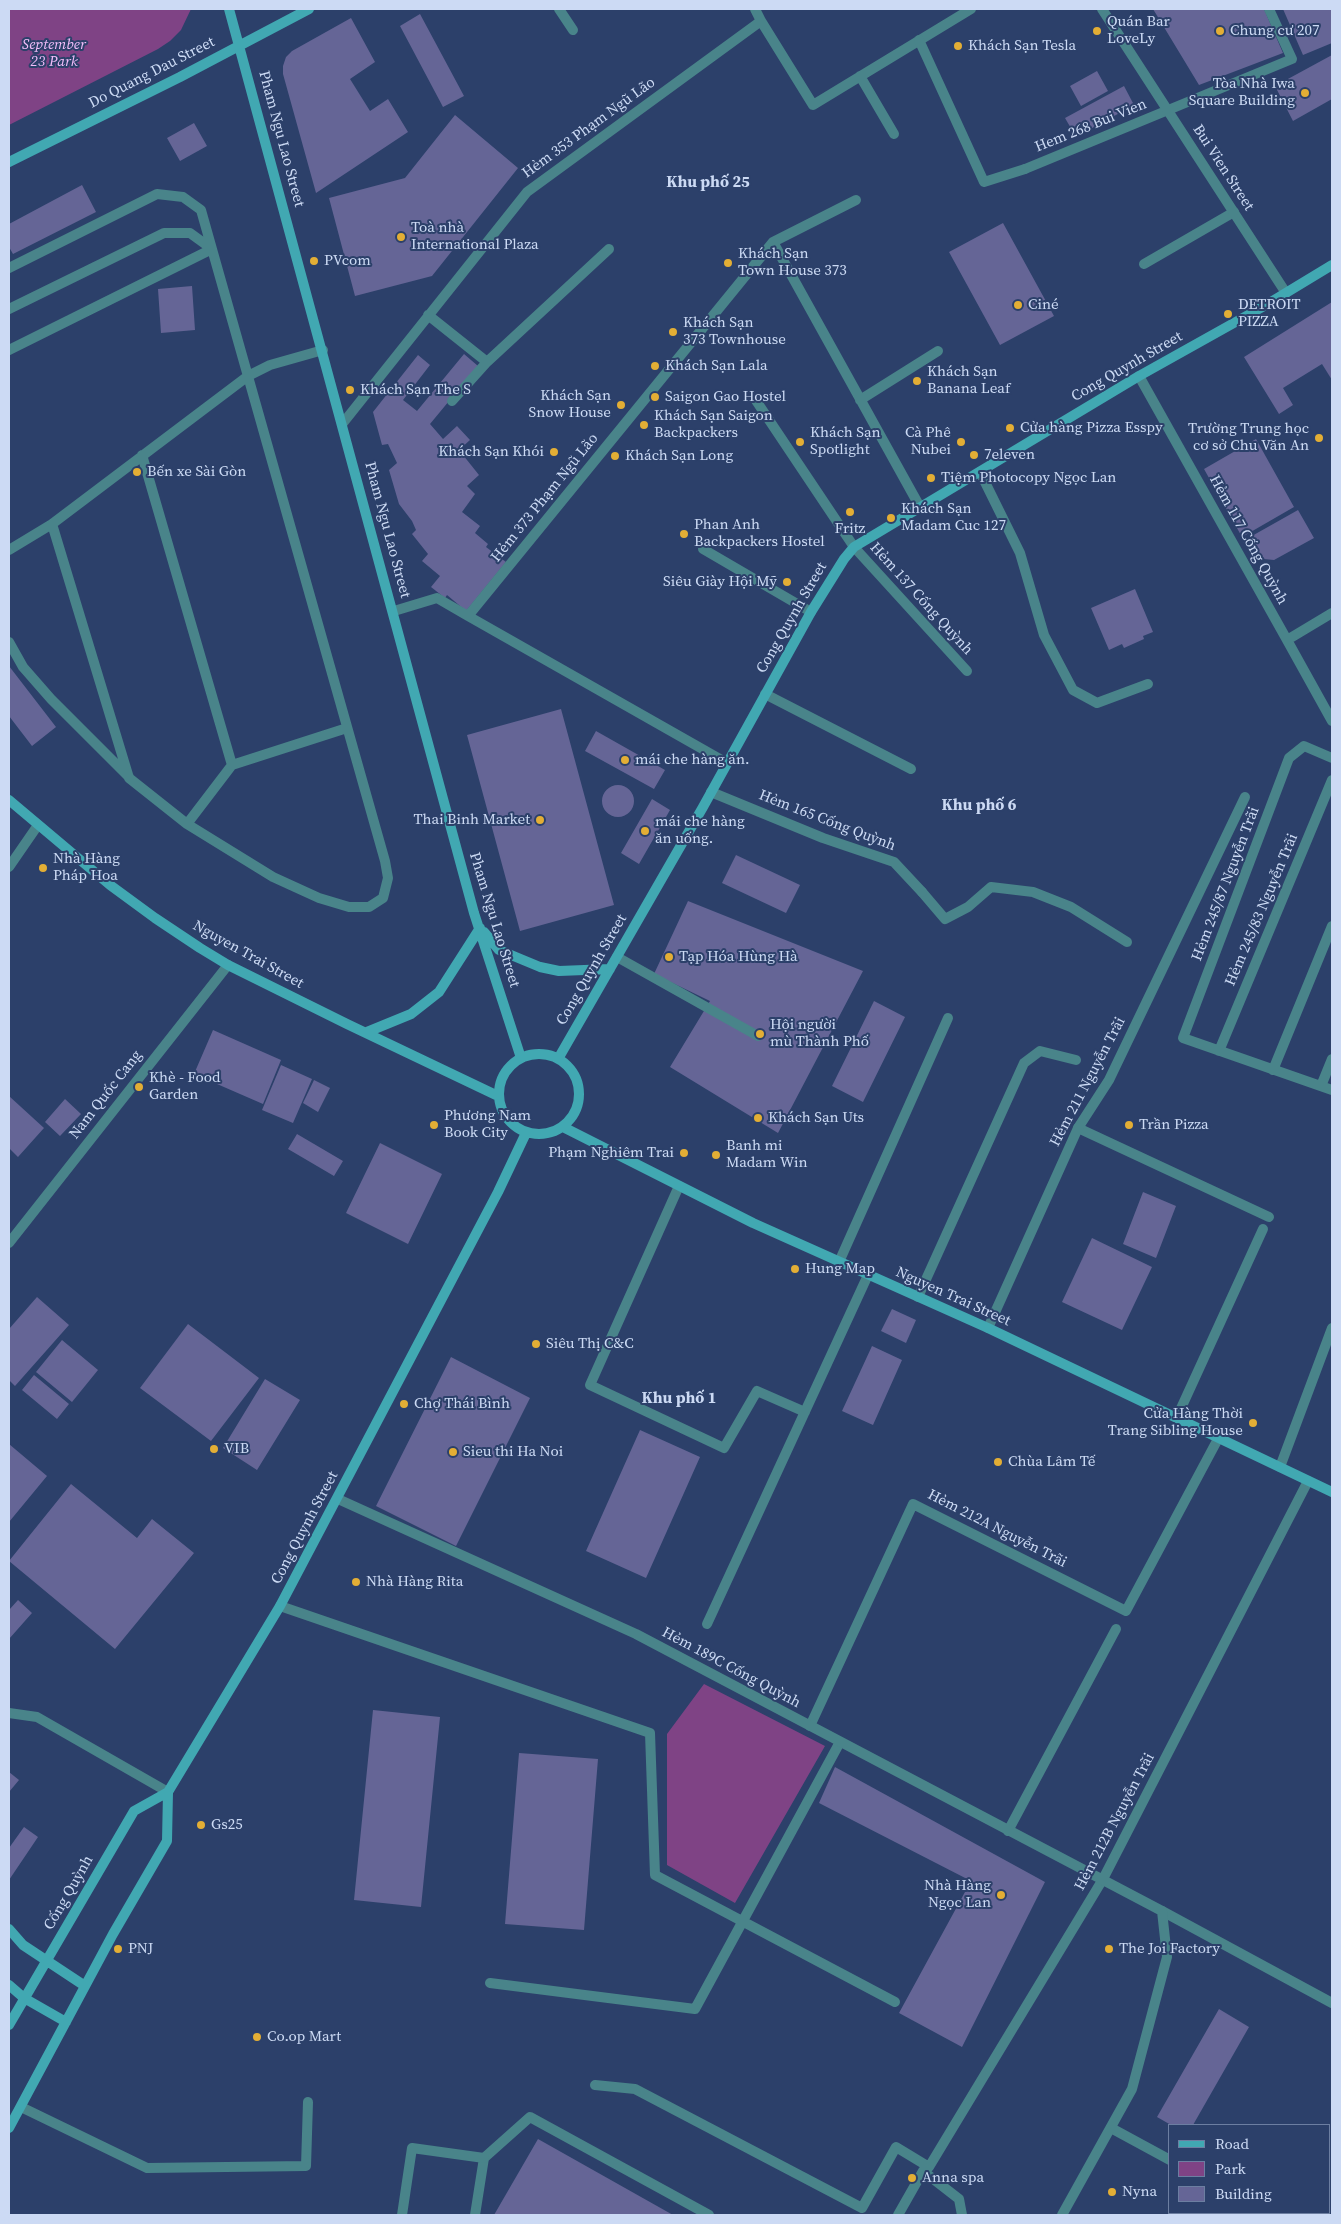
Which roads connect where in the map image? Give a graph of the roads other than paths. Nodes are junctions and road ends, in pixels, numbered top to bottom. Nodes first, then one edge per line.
1 (229, 9) edge
2 (309, 9) edge
3 (559, 9) edge
4 (755, 9) edge
5 (971, 9) edge
6 (1102, 9) edge
7 (1269, 9) edge
8 (761, 21) junction
9 (573, 30) dead end
10 (919, 40) junction
11 (239, 46) junction
12 (860, 76) junction
13 (1168, 110) junction
14 (894, 134) dead end
15 (9, 162) edge
16 (856, 200) dead end
17 (1234, 212) junction
18 (773, 242) junction
19 (212, 249) junction
20 (609, 249) dead end
21 (1144, 264) dead end
22 (1332, 265) edge
23 (9, 268) edge
24 (1286, 293) junction
25 (9, 309) edge
26 (428, 316) junction
27 (9, 350) edge
28 (323, 350) junction
29 (938, 351) dead end
30 (487, 362) junction
31 (248, 376) junction
32 (1139, 376) junction
33 (755, 399) dead end
34 (860, 400) junction
35 (452, 401) dead end
36 (343, 423) junction
37 (142, 455) junction
38 (980, 472) junction
39 (920, 507) junction
40 (52, 524) junction
41 (854, 547) junction
42 (703, 549) dead end
43 (9, 550) edge
44 (394, 611) junction
45 (811, 612) junction
46 (1332, 613) edge
47 (468, 616) junction
48 (1287, 640) junction
49 (9, 642) edge
50 (967, 671) dead end
51 (1148, 684) dead end
52 (765, 694) junction
53 (1332, 721) edge
54 (347, 728) junction
55 (1332, 758) edge
56 (727, 763) junction
57 (232, 765) junction
58 (911, 769) dead end
59 (129, 778) junction
60 (1332, 780) edge
61 (711, 792) junction
62 (1246, 797) dead end
63 (9, 800) edge
64 (187, 824) junction
65 (38, 825) junction
66 (9, 867) edge
67 (1332, 926) edge
68 (480, 928) junction
69 (1128, 942) dead end
70 (617, 957) junction
71 (228, 965) junction
72 (610, 969) junction
73 (948, 1018) dead end
74 (367, 1032) junction
75 (758, 1036) dead end
76 (1218, 1051) junction
77 (522, 1058) junction
78 (558, 1059) junction
79 (1332, 1059) edge
80 (1076, 1060) dead end
81 (1273, 1070) junction
82 (1321, 1086) junction
83 (1332, 1090) edge
84 (498, 1096) junction
85 (563, 1127) junction
86 (1078, 1128) junction
87 (526, 1133) junction
88 (679, 1186) junction
89 (1269, 1217) dead end
90 (1263, 1229) dead end
91 (9, 1243) edge
92 (839, 1262) junction
93 (868, 1275) junction
94 (918, 1297) junction
95 (988, 1328) junction
96 (1332, 1328) edge
97 (805, 1412) junction
98 (1177, 1418) junction
99 (1219, 1437) junction
100 (1280, 1467) junction
101 (1308, 1481) junction
102 (1332, 1492) edge
103 (338, 1499) junction
104 (280, 1606) junction
105 (707, 1624) dead end
106 (1116, 1629) dead end
107 (9, 1713) edge
108 (810, 1726) junction
109 (840, 1742) junction
110 (168, 1792) junction
111 (1008, 1831) junction
112 (1103, 1879) junction
113 (1162, 1911) junction
114 (743, 1922) junction
115 (9, 1929) edge
116 (46, 1962) junction
117 (490, 1983) dead end
118 (9, 1985) edge
119 (85, 1986) junction
120 (24, 1998) junction
121 (895, 2002) dead end
122 (1332, 2003) edge
123 (66, 2022) junction
124 (9, 2025) edge
125 (595, 2085) dead end
126 (308, 2102) dead end
127 (21, 2107) junction
128 (9, 2128) edge
129 (1111, 2128) junction
130 (484, 2158) junction
131 (1168, 2159) edge
132 (402, 2215) edge
133 (475, 2215) edge
134 (709, 2215) edge
135 (898, 2215) edge
136 (962, 2215) edge
137 (1062, 2215) edge

1 - 11 main road, Pham Ngu Lao Street
2 - 11 main road, Do Quang Dau Street
3 - 9 street
4 - 8 street
5 - 10 street
6 - 13 street, Bui Vien Street
7 - 13 street, Hem 268 Bui Vien
8 - 12 street
8 - 26 street, Hẻm 353 Phạm Ngũ Lão
10 - 12 street
10 - 13 street, Hem 268 Bui Vien
11 - 15 main road, Do Quang Dau Street
11 - 28 main road, Pham Ngu Lao Street
12 - 14 street
13 - 17 street, Bui Vien Street
16 - 18 street
17 - 21 street
17 - 24 street, Bui Vien Street
18 - 34 street
18 - 47 street, Hẻm 373 Phạm Ngũ Lão
19 - 23 street
19 - 25 street
19 - 27 street
19 - 31 street
20 - 30 street
22 - 24 main road, Cong Quynh Street
24 - 32 main road, Cong Quynh Street
26 - 30 street
26 - 36 street, Hẻm 353 Phạm Ngũ Lão
28 - 31 street
28 - 36 main road, Pham Ngu Lao Street
29 - 34 street
30 - 35 street
31 - 37 street
31 - 54 street
32 - 38 main road, Cong Quynh Street
32 - 48 street, Hẻm 117 Cống Quỳnh
33 - 41 street, Hẻm 137 Cống Quỳnh
34 - 39 street
36 - 44 main road, Pham Ngu Lao Street
37 - 40 street
37 - 57 street
38 - 39 main road, Cong Quynh Street
38 - 51 street
39 - 41 main road, Cong Quynh Street
40 - 43 street
40 - 59 street
41 - 45 main road, Cong Quynh Street
41 - 50 street, Hẻm 137 Cống Quỳnh
42 - 45 street
44 - 47 street
44 - 68 main road, Pham Ngu Lao Street
45 - 52 main road, Cong Quynh Street
46 - 48 street
47 - 56 street
48 - 53 street, Hẻm 117 Cống Quỳnh
49 - 59 street
52 - 56 main road, Cong Quynh Street
52 - 58 street
54 - 57 street
54 - 64 street
55 - 76 street, Hẻm 245/87 Nguyễn Trãi
56 - 61 main road, Cong Quynh Street
57 - 64 street
59 - 64 street
60 - 76 street, Hẻm 245/83 Nguyễn Trãi
61 - 69 street, Hẻm 165 Cống Quỳnh
61 - 70 main road, Cong Quynh Street
62 - 86 street, Hẻm 211 Nguyễn Trãi
63 - 65 main road, Nguyen Trai Street
65 - 66 street
65 - 71 main road, Nguyen Trai Street
67 - 81 street
68 - 72 main road
68 - 74 main road
68 - 77 main road, Pham Ngu Lao Street
70 - 72 main road, Cong Quynh Street
70 - 75 street
71 - 74 main road, Nguyen Trai Street
71 - 91 street, Nam Quốc Cang
72 - 78 main road, Cong Quynh Street
73 - 92 street
74 - 84 main road, Nguyen Trai Street
76 - 81 street
77 - 78 main road
77 - 84 main road
78 - 85 main road
79 - 82 street
80 - 94 street
81 - 82 street
82 - 83 street
84 - 87 main road
85 - 87 main road
85 - 88 main road, Nguyen Trai Street
86 - 89 street
86 - 95 street, Hẻm 211 Nguyễn Trãi
87 - 103 main road, Cong Quynh Street
88 - 92 main road, Nguyen Trai Street
88 - 97 street
90 - 98 street
92 - 93 main road, Nguyen Trai Street
93 - 94 main road, Nguyen Trai Street
93 - 97 street
94 - 95 main road, Nguyen Trai Street
95 - 98 main road, Nguyen Trai Street
96 - 100 street
97 - 105 street
98 - 99 main road, Nguyen Trai Street
99 - 100 main road, Nguyen Trai Street
99 - 108 street, Hẻm 212A Nguyễn Trãi
100 - 101 main road, Nguyen Trai Street
101 - 102 main road, Nguyen Trai Street
101 - 112 street, Hẻm 212B Nguyễn Trãi
103 - 104 main road, Cong Quynh Street
103 - 108 street, Hẻm 189C Cống Quỳnh
104 - 110 main road, Cong Quynh Street
104 - 114 street
106 - 111 street
107 - 110 street
108 - 109 street, Hẻm 189C Cống Quỳnh
109 - 111 street, Hẻm 189C Cống Quỳnh
109 - 114 street
110 - 116 main road, Cống Quỳnh
110 - 119 main road, Cong Quynh Street
111 - 112 street, Hẻm 189C Cống Quỳnh
112 - 113 street, Hẻm 189C Cống Quỳnh
112 - 125 street, Hẻm 212B Nguyễn Trãi
113 - 122 street, Hẻm 189C Cống Quỳnh
113 - 129 street
114 - 117 street
114 - 121 street
115 - 116 main road
116 - 119 main road
116 - 120 main road, Cống Quỳnh
118 - 120 main road
119 - 123 main road
120 - 123 main road
120 - 124 main road, Cống Quỳnh
123 - 127 main road
126 - 127 street
127 - 128 main road
129 - 131 street
129 - 137 street
130 - 132 street
130 - 133 street
130 - 134 street
135 - 136 street

